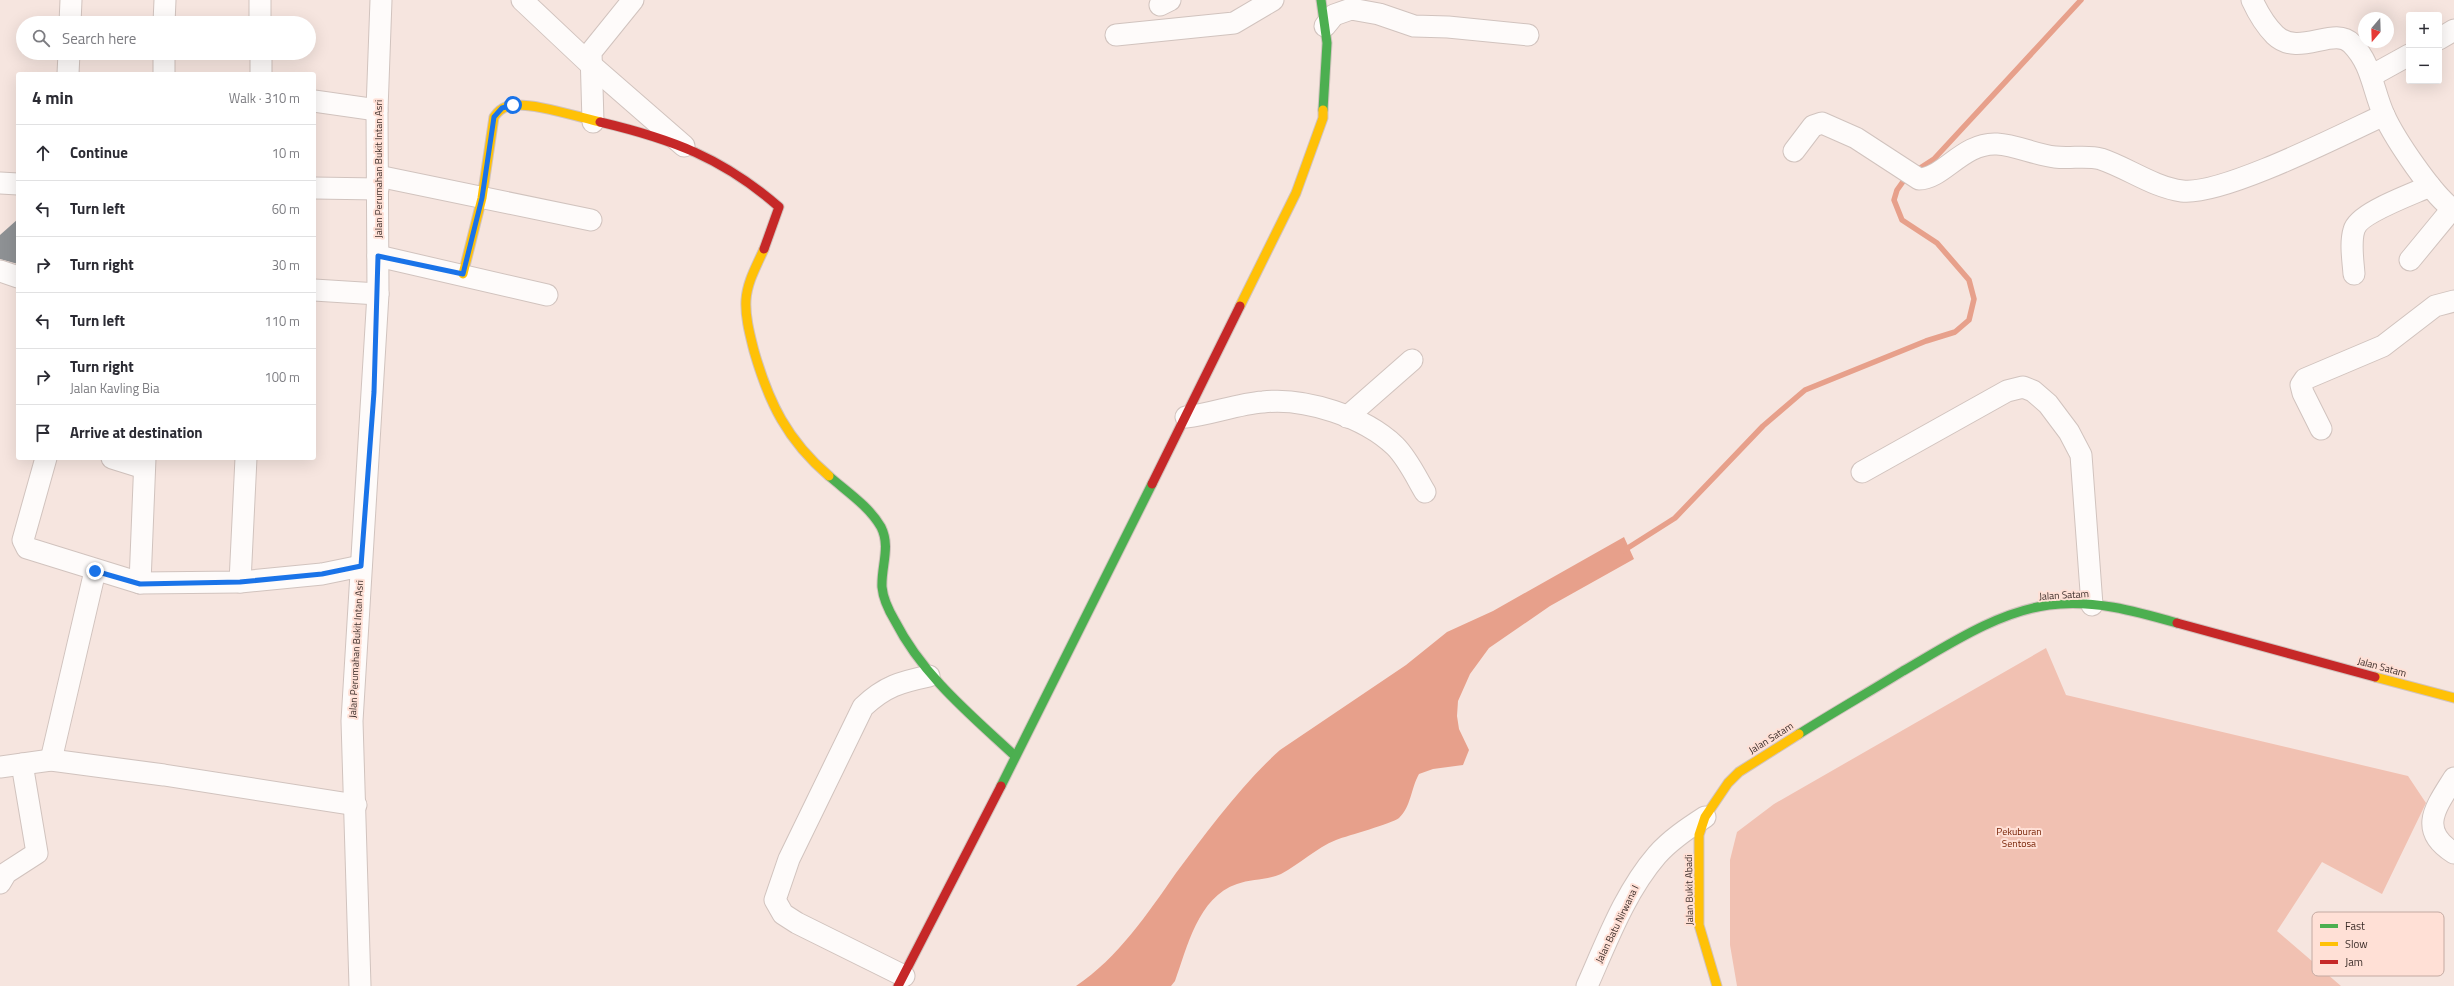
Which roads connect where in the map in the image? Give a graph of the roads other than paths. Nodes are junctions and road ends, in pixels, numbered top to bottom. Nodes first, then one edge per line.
1 (71, 0) edge
2 (165, 0) edge
3 (260, 0) edge
4 (381, 0) edge
5 (522, 0) edge
6 (633, 0) edge
7 (1273, 0) edge
8 (1321, 0) edge
9 (2252, 0) edge
10 (70, 16) edge
11 (164, 16) edge
12 (260, 16) edge
13 (1325, 26) junction
14 (2454, 30) edge
15 (1116, 35) dead end
16 (1528, 35) dead end
17 (2442, 37) edge
18 (2406, 57) edge
19 (69, 60) edge
20 (164, 60) edge
21 (261, 60) edge
22 (591, 65) junction
23 (68, 72) edge
24 (164, 72) edge
25 (261, 72) edge
26 (2371, 76) junction
27 (316, 101) edge
28 (377, 110) junction
29 (2384, 115) junction
30 (593, 122) junction
31 (686, 148) junction
32 (1794, 151) dead end
33 (378, 183) junction
34 (0, 184) edge
35 (16, 184) edge
36 (2430, 186) junction
37 (316, 188) edge
38 (482, 198) junction
39 (2453, 209) edge
40 (591, 220) dead end
41 (378, 256) junction
42 (2410, 260) dead end
43 (0, 271) edge
44 (463, 274) junction
45 (2354, 274) dead end
46 (16, 276) edge
47 (316, 290) edge
48 (378, 294) junction
49 (547, 294) dead end
50 (2454, 301) edge
51 (1412, 360) dead end
52 (1186, 417) junction
53 (1347, 417) junction
54 (2321, 429) dead end
55 (45, 460) edge
56 (125, 460) edge
57 (246, 460) edge
58 (144, 463) edge
59 (1862, 472) dead end
60 (1424, 492) dead end
61 (361, 566) junction
62 (95, 571) junction
63 (240, 582) junction
64 (140, 584) junction
65 (2092, 604) junction
66 (929, 676) junction
67 (2454, 698) edge
68 (1015, 756) junction
69 (51, 760) junction
70 (22, 764) junction
71 (0, 767) edge
72 (2454, 778) edge
73 (356, 805) junction
74 (1704, 817) junction
75 (2454, 853) edge
76 (0, 883) edge
77 (901, 981) edge
78 (360, 986) edge
79 (1587, 986) edge
80 (1717, 986) edge

1 - 10 street
2 - 11 street
3 - 12 street
4 - 28 street, Jalan Perumahan Bukit Intan Asri
5 - 22 street
6 - 22 street
7 - 15 street
8 - 13 street
9 - 26 street
13 - 16 street
13 - 52 street
14 - 17 street
18 - 26 street
19 - 23 street
20 - 24 street
21 - 25 street
22 - 30 street
22 - 31 street
26 - 29 street
27 - 28 street
28 - 33 street, Jalan Perumahan Bukit Intan Asri
29 - 32 street
29 - 36 street
30 - 31 street
30 - 38 street
31 - 66 street
33 - 37 street
33 - 38 street
33 - 41 street, Jalan Perumahan Bukit Intan Asri
34 - 35 street
36 - 39 street
36 - 45 street
38 - 40 street
38 - 44 street
39 - 42 street
41 - 44 street
41 - 48 street, Jalan Perumahan Bukit Intan Asri
43 - 46 street
44 - 49 street
47 - 48 street
48 - 61 street, Jalan Perumahan Bukit Intan Asri
50 - 54 street
51 - 53 street
52 - 53 street
52 - 68 street
53 - 60 street
55 - 62 street
56 - 58 street
57 - 63 street
58 - 64 street
59 - 65 street
61 - 63 street
61 - 73 street, Jalan Perumahan Bukit Intan Asri
62 - 64 street
62 - 69 street
63 - 64 street
65 - 67 street, Jalan Satam
65 - 74 street, Jalan Satam
66 - 68 street
66 - 77 street
68 - 77 street
69 - 70 street
69 - 73 street
70 - 71 street
70 - 76 street
72 - 75 street
73 - 78 street, Jalan Perumahan Bukit Intan Asri
74 - 79 street, Jalan Batu Nirwana I
74 - 80 street, Jalan Bukit Abadi

